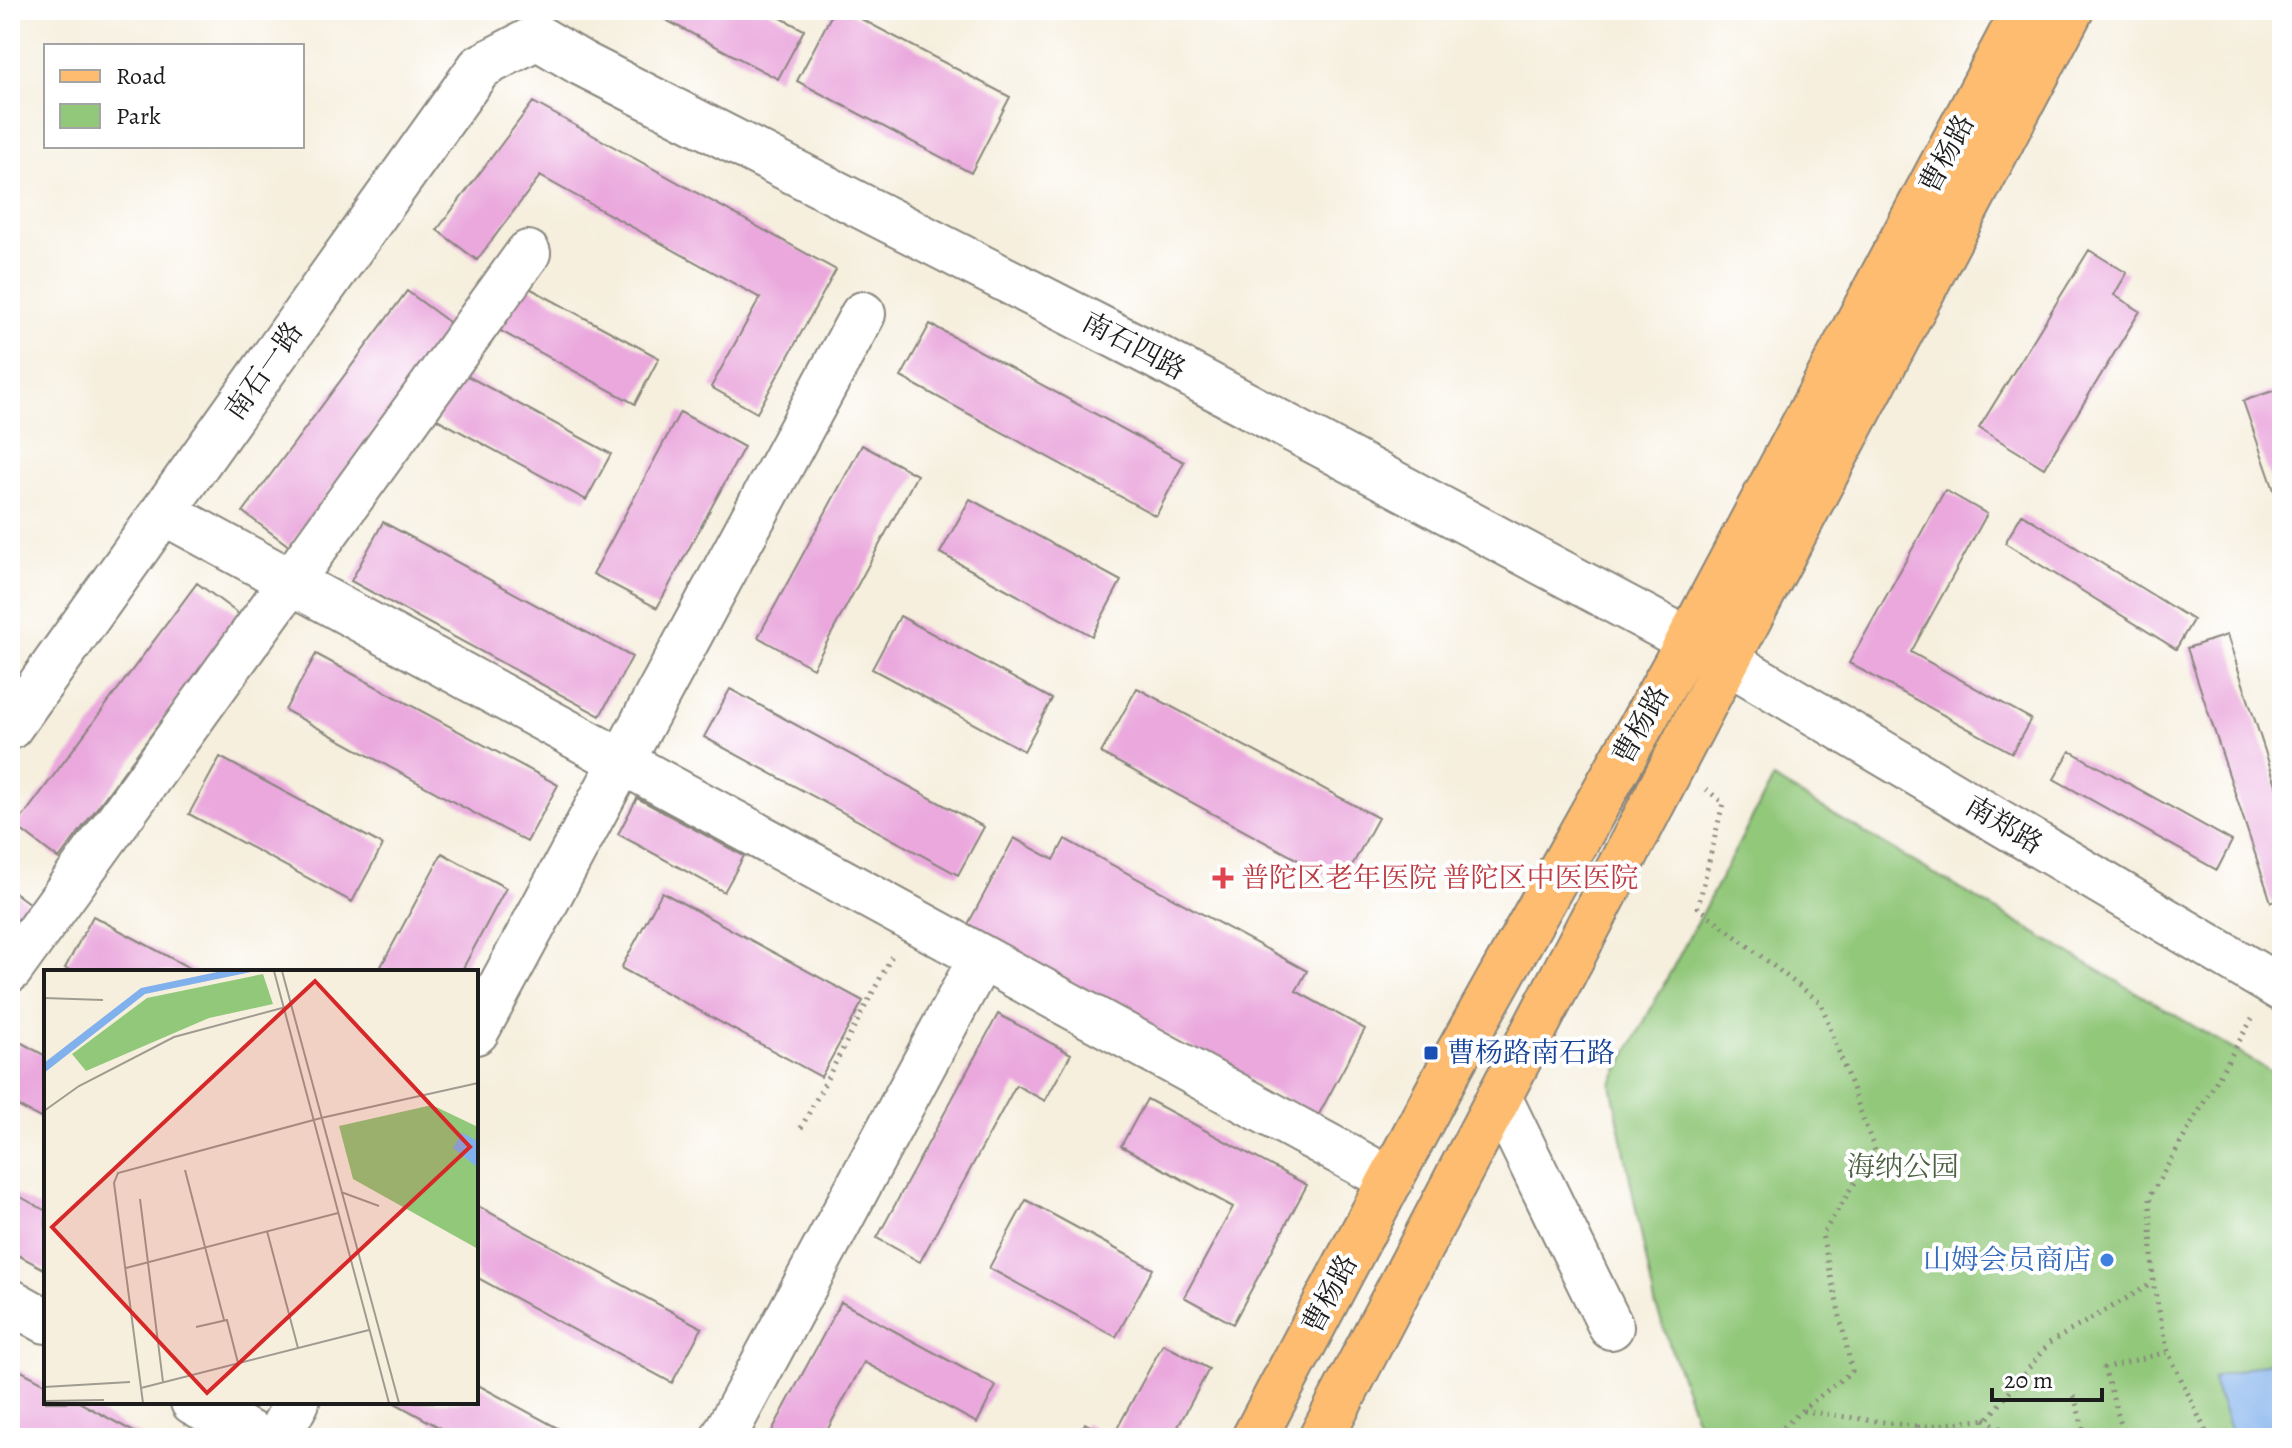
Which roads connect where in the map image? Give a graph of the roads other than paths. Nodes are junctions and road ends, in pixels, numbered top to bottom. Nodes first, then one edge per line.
1 (2024, 10) edge
2 (2071, 10) edge
3 (537, 37) joint
4 (528, 253) dead end
5 (863, 314) dead end
6 (163, 512) junction
7 (291, 581) junction
8 (1688, 642) junction
9 (1727, 661) junction
10 (10, 727) edge
11 (622, 762) junction
12 (981, 958) junction
13 (10, 970) edge
14 (2277, 986) edge
15 (478, 1028) edge
16 (1499, 1097) junction
17 (1391, 1180) junction
18 (10, 1301) edge
19 (44, 1320) edge
20 (1611, 1327) dead end
21 (197, 1404) edge
22 (296, 1404) edge
23 (258, 1438) edge
24 (277, 1438) edge
25 (723, 1438) edge
26 (1254, 1438) edge
27 (1321, 1438) edge

1 - 8 main road, 曹杨路
2 - 9 main road, 曹杨路
3 - 6 street, 南石一路
3 - 8 street, 南石四路
4 - 7 street
5 - 11 street
6 - 7 street
6 - 10 street, 南石一路
7 - 11 street
7 - 13 street
8 - 9 street, 南石四路
8 - 17 main road, 曹杨路
9 - 14 street, 南郑路
9 - 16 main road, 曹杨路
11 - 12 street
11 - 15 street
12 - 17 street
12 - 25 street
16 - 20 street
16 - 27 main road, 曹杨路
17 - 26 main road, 曹杨路
18 - 19 street
21 - 23 street
22 - 24 street

